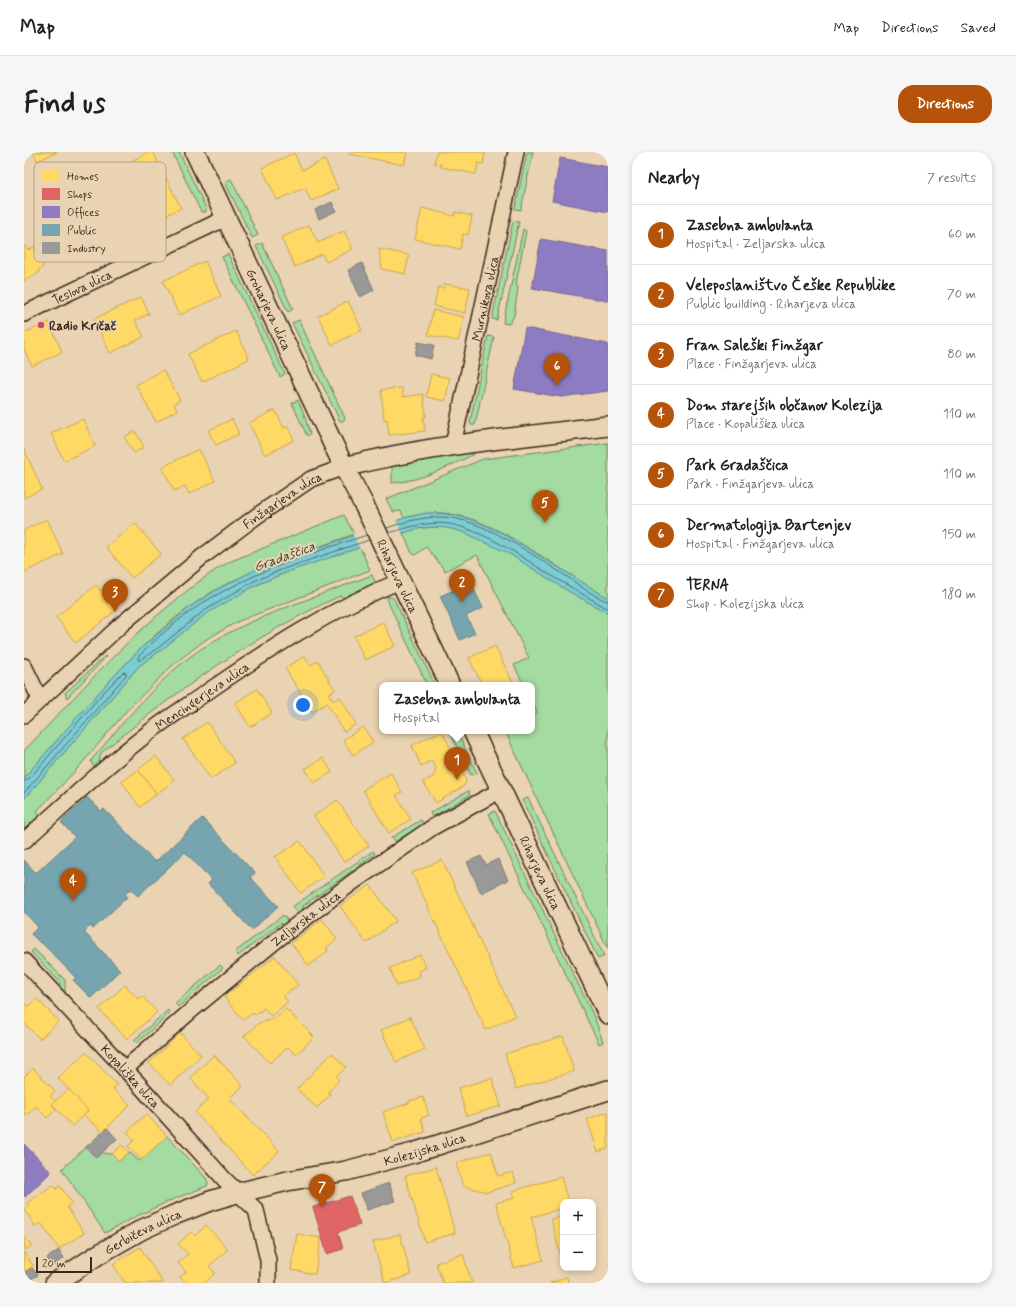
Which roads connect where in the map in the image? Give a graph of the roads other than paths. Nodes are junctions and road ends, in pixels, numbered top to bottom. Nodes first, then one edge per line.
1 (195, 152) edge
2 (516, 152) edge
3 (226, 218) junction
4 (166, 247) edge
5 (133, 262) edge
6 (24, 314) edge
7 (608, 426) edge
8 (453, 445) junction
9 (344, 467) junction
10 (400, 581) junction
11 (24, 666) edge
12 (449, 682) edge
13 (40, 699) junction
14 (24, 715) edge
15 (474, 734) edge
16 (501, 790) junction
17 (24, 841) edge
18 (24, 961) edge
19 (608, 1014) edge
20 (125, 1069) junction
21 (608, 1090) edge
22 (237, 1193) junction
23 (54, 1283) edge
24 (268, 1283) edge

1 - 3 street, Groharjeva ulica
2 - 8 street, Murnikova ulica
3 - 4 street, Teslova ulica
3 - 9 street, Groharjeva ulica
5 - 6 street, Teslova ulica
7 - 8 street, Finžgarjeva ulica
8 - 9 street, Finžgarjeva ulica
9 - 10 street, Riharjeva ulica
9 - 13 street, Finžgarjeva ulica
10 - 12 street, Riharjeva ulica
10 - 17 street, Mencingerjeva ulica
11 - 13 street
13 - 14 street, Finžgarjeva ulica
15 - 16 street, Riharjeva ulica
16 - 19 street, Riharjeva ulica
16 - 20 street, Zeljarska ulica
18 - 20 street, Kopališka ulica
20 - 22 street, Kopališka ulica
21 - 22 street, Kolezijska ulica
22 - 23 street, Gerbičeva ulica
22 - 24 street, Kopališka ulica

